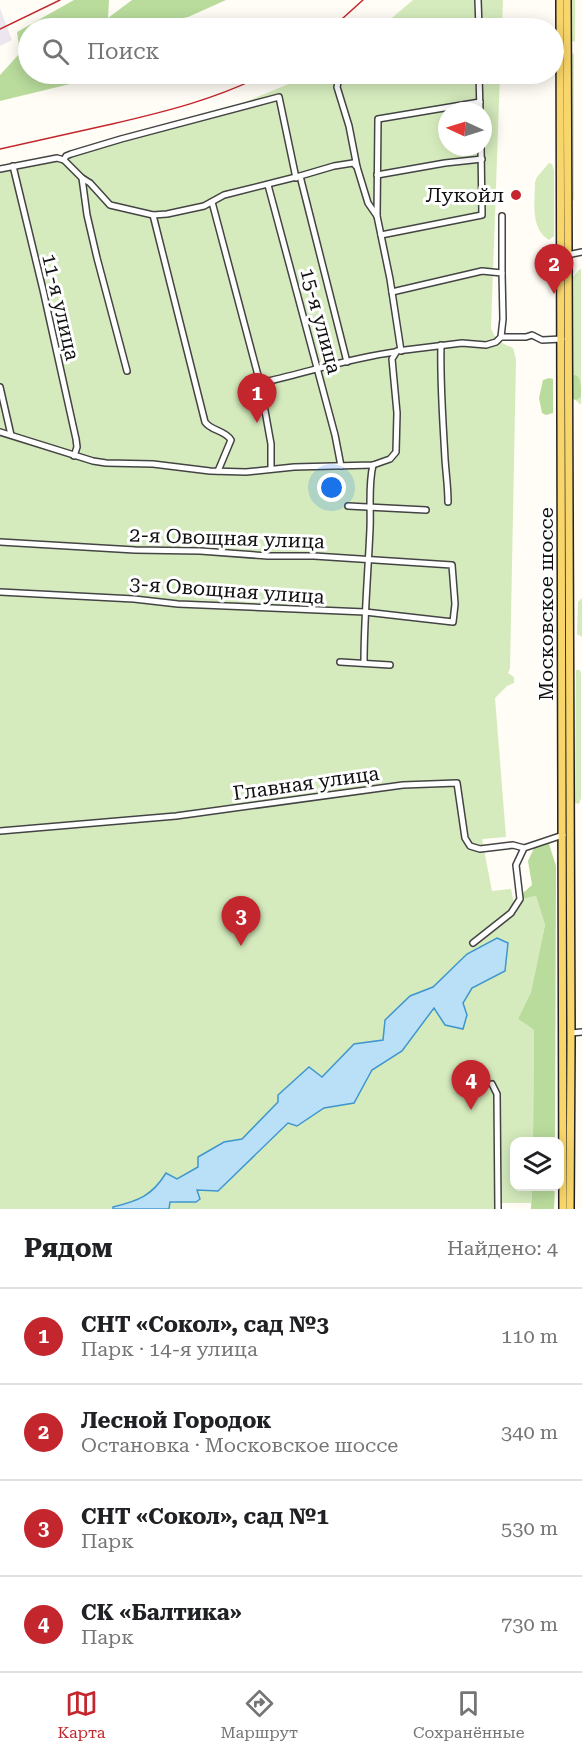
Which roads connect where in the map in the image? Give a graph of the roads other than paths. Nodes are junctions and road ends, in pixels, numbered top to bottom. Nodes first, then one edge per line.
1 (478, 0) edge
2 (560, 0) edge
3 (567, 0) edge
4 (479, 18) edge
5 (560, 18) edge
6 (337, 84) edge
7 (480, 84) edge
8 (561, 84) edge
9 (480, 102) edge
10 (438, 109) edge
11 (482, 156) edge
12 (482, 159) junction
13 (64, 160) junction
14 (355, 165) junction
15 (13, 166) junction
16 (0, 169) edge
17 (377, 175) junction
18 (298, 177) junction
19 (82, 178) junction
20 (268, 185) junction
21 (212, 202) junction
22 (153, 215) junction
23 (377, 216) junction
24 (502, 216) dead end
25 (381, 235) junction
26 (582, 252) edge
27 (564, 256) junction
28 (502, 273) junction
29 (392, 292) junction
30 (501, 337) junction
31 (562, 339) junction
32 (441, 345) junction
33 (399, 351) junction
34 (347, 362) junction
35 (318, 369) junction
36 (127, 371) dead end
37 (260, 383) junction
38 (0, 387) edge
39 (566, 421) junction
40 (0, 432) edge
41 (11, 435) junction
42 (74, 456) junction
43 (373, 465) junction
44 (341, 466) junction
45 (271, 469) junction
46 (218, 471) junction
47 (448, 502) dead end
48 (348, 506) dead end
49 (370, 507) junction
50 (426, 510) dead end
51 (0, 542) edge
52 (368, 560) junction
53 (0, 592) edge
54 (364, 612) junction
55 (453, 622) joint
56 (340, 662) dead end
57 (364, 663) junction
58 (390, 665) dead end
59 (0, 831) edge
60 (563, 835) junction
61 (524, 848) junction
62 (473, 943) dead end
63 (582, 1032) edge
64 (567, 1033) junction
65 (492, 1084) dead end
66 (498, 1209) edge
67 (563, 1209) edge
68 (570, 1209) edge

1 - 4 street
2 - 5 main road, Московское шоссе
3 - 27 main road, Московское шоссе
6 - 14 street
7 - 9 street
8 - 27 main road, Московское шоссе
10 - 17 street
11 - 12 street
12 - 17 street
12 - 25 street
13 - 15 street
13 - 18 street
13 - 19 street
14 - 18 street
14 - 23 street
15 - 16 street
15 - 42 street, 11-я улица
17 - 23 street
18 - 20 street
18 - 34 street
19 - 22 street
19 - 36 street
20 - 21 street
20 - 35 street, 15-я улица
21 - 22 street
21 - 37 street
22 - 46 street
23 - 25 street
24 - 28 street
25 - 29 street
26 - 27 street
27 - 31 main road, Московское шоссе
27 - 39 main road, Московское шоссе
28 - 29 street
28 - 30 street
29 - 33 street
30 - 31 street
30 - 32 street
31 - 39 main road, Московское шоссе
32 - 33 street
32 - 47 street
33 - 34 street
33 - 43 street
34 - 35 street
35 - 37 street
35 - 44 street, 15-я улица
37 - 45 street
38 - 41 street
39 - 60 main road, Московское шоссе
39 - 64 main road, Московское шоссе
40 - 41 street
41 - 42 street
42 - 46 street
43 - 44 street
43 - 49 street
44 - 45 street
45 - 46 street
48 - 49 street
49 - 50 street
49 - 52 street
51 - 52 street, 2-я Овощная улица
52 - 54 street
52 - 55 street, 2-я Овощная улица
53 - 54 street, 3-я Овощная улица
54 - 55 street, 3-я Овощная улица
54 - 57 street
56 - 57 street
57 - 58 street
59 - 61 street, Главная улица
60 - 61 street, Главная улица
60 - 64 main road, Московское шоссе
61 - 62 street
63 - 64 street
64 - 67 main road, Московское шоссе
64 - 68 main road, Московское шоссе
65 - 66 street

